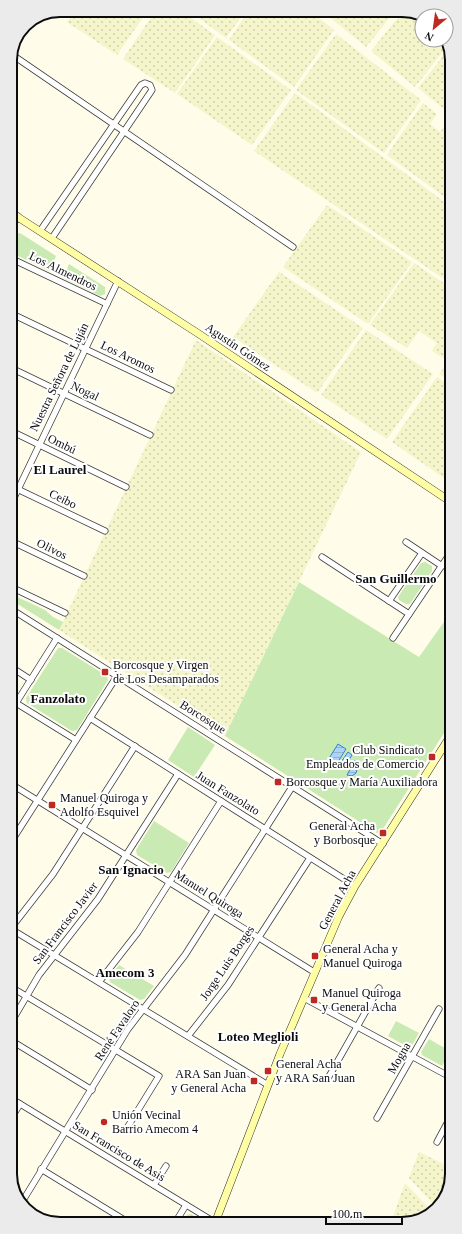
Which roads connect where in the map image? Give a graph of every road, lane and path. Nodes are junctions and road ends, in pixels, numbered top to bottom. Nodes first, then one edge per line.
1 (17, 58) edge
2 (114, 124) junction
3 (124, 131) junction
4 (18, 216) edge
5 (40, 231) junction
6 (52, 238) junction
7 (293, 246) dead end
8 (17, 261) edge
9 (118, 281) junction
10 (106, 304) junction
11 (17, 316) edge
12 (85, 349) junction
13 (17, 371) edge
14 (171, 390) dead end
15 (64, 393) junction
16 (17, 434) edge
17 (150, 435) dead end
18 (39, 445) junction
19 (126, 487) dead end
20 (18, 489) joint
21 (445, 498) edge
22 (105, 531) dead end
23 (406, 542) dead end
24 (17, 544) edge
25 (422, 553) junction
26 (322, 557) dead end
27 (445, 561) edge
28 (442, 566) junction
29 (84, 576) dead end
30 (17, 590) edge
31 (389, 601) junction
32 (17, 613) edge
33 (65, 613) dead end
34 (409, 614) junction
35 (57, 638) junction
36 (393, 638) dead end
37 (17, 672) edge
38 (117, 676) junction
39 (30, 680) junction
40 (17, 700) edge
41 (17, 703) edge
42 (90, 718) junction
43 (76, 740) junction
44 (445, 745) edge
45 (134, 746) junction
46 (178, 774) junction
47 (292, 787) junction
48 (17, 788) edge
49 (38, 800) junction
50 (221, 801) junction
51 (82, 828) junction
52 (265, 829) junction
53 (17, 833) edge
54 (383, 844) junction
55 (126, 855) junction
56 (310, 858) junction
57 (170, 882) junction
58 (355, 886) junction
59 (214, 910) junction
60 (17, 921) edge
61 (17, 933) edge
62 (259, 938) junction
63 (55, 955) junction
64 (314, 972) junction
65 (99, 982) junction
66 (379, 988) dead end
67 (17, 990) edge
68 (27, 996) junction
69 (304, 998) junction
70 (143, 1009) junction
71 (439, 1009) dead end
72 (17, 1013) edge
73 (357, 1026) junction
74 (188, 1036) junction
75 (17, 1044) edge
76 (116, 1050) junction
77 (412, 1056) junction
78 (445, 1074) edge
79 (327, 1080) dead end
80 (268, 1085) junction
81 (92, 1090) junction
82 (17, 1102) edge
83 (20, 1104) junction
84 (17, 1109) edge
85 (377, 1118) dead end
86 (445, 1127) edge
87 (127, 1128) dead end
88 (64, 1131) junction
89 (437, 1142) dead end
90 (166, 1166) dead end
91 (41, 1169) junction
92 (154, 1185) junction
93 (24, 1198) edge
94 (186, 1205) junction
95 (120, 1217) edge
96 (179, 1217) edge
97 (206, 1217) edge
98 (218, 1217) edge

1 - 2 street
2 - 3 street
2 - 3 street
2 - 5 street
3 - 6 street
3 - 7 street
4 - 5 main road, Agustín Gómez
5 - 6 main road, Agustín Gómez
6 - 9 main road, Agustín Gómez
8 - 10 street, Los Almendros
9 - 10 street, Nuestra Señora de Luján
9 - 21 main road, Agustín Gómez
10 - 12 street, Nuestra Señora de Luján
11 - 12 street, Los Aromos
12 - 14 street, Los Aromos
12 - 15 street, Nuestra Señora de Luján
13 - 15 street, Nogal
15 - 17 street, Nogal
15 - 18 street, Nuestra Señora de Luján
16 - 18 street, Ombú
18 - 19 street, Ombú
18 - 20 street, Nuestra Señora de Luján
20 - 22 street, Ceibo
23 - 25 street
24 - 29 street, Olivos
25 - 28 street
25 - 31 street
26 - 31 street
27 - 28 street
28 - 34 street
30 - 33 street
31 - 34 street
32 - 35 street, Borcosque
34 - 36 street
35 - 38 street, Borcosque
35 - 39 street
37 - 39 street
38 - 42 street
38 - 47 street, Borcosque
39 - 40 street
41 - 43 street
42 - 43 street
42 - 45 street, Juan Fanzolato
43 - 49 street
44 - 54 main road, General Acha
45 - 46 street, Juan Fanzolato
45 - 51 street
46 - 50 street, Juan Fanzolato
46 - 55 street, San Francisco Javier
47 - 52 street, René Favaloro
47 - 54 street, Borcosque
48 - 49 street, Manuel Quiroga
49 - 51 street, Manuel Quiroga
49 - 53 street
50 - 52 street, Juan Fanzolato
50 - 57 street
51 - 55 street, Manuel Quiroga
51 - 60 street
52 - 56 street, Juan Fanzolato
52 - 59 street, René Favaloro
54 - 58 main road, General Acha
55 - 57 street, Manuel Quiroga
55 - 63 street, San Francisco Javier
56 - 58 street, Juan Fanzolato
56 - 62 street, Jorge Luis Borges
57 - 59 street, Manuel Quiroga
57 - 65 street
58 - 64 main road, General Acha
59 - 62 street, Manuel Quiroga
59 - 70 street, René Favaloro
61 - 63 street
62 - 64 street, Manuel Quiroga
62 - 74 street, Jorge Luis Borges
63 - 65 street
63 - 68 street, San Francisco Javier
64 - 69 main road, General Acha
65 - 70 street
66 - 73 street
67 - 68 street
68 - 72 street, San Francisco Javier
68 - 76 street
69 - 73 street
69 - 80 main road, General Acha
70 - 74 street
70 - 76 street, René Favaloro
71 - 77 street, Mogna
73 - 77 street
73 - 79 street
74 - 80 street
75 - 81 street
76 - 81 street, René Favaloro
76 - 87 street
77 - 78 street
77 - 85 street, Mogna
80 - 98 main road, General Acha
81 - 88 street, René Favaloro
82 - 83 street, San Francisco de Asis
83 - 84 street
83 - 88 street, San Francisco de Asis
86 - 89 street
88 - 91 street, René Favaloro
88 - 92 street, San Francisco de Asis
90 - 92 street
91 - 93 street, René Favaloro
91 - 95 street
92 - 94 street, San Francisco de Asis
94 - 96 street
94 - 97 street, San Francisco de Asis

